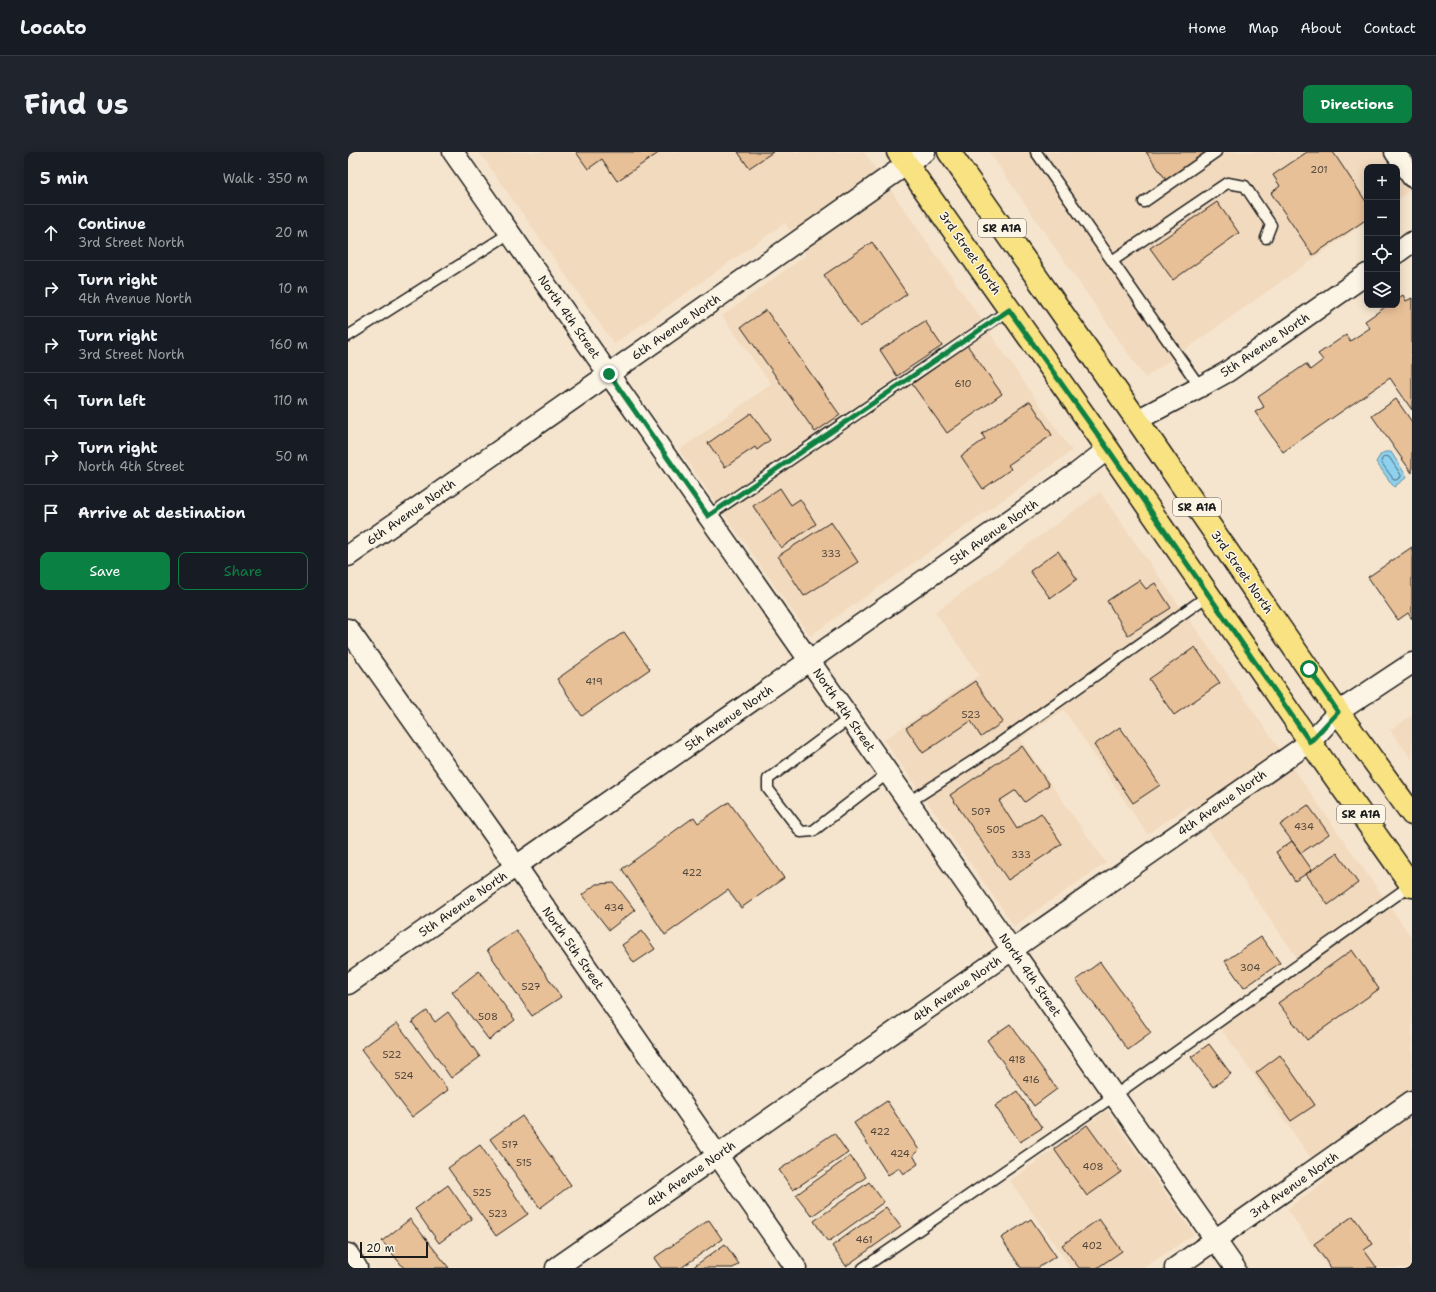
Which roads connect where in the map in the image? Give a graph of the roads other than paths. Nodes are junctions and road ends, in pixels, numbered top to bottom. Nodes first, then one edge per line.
1 (453, 152) edge
2 (925, 152) edge
3 (949, 152) edge
4 (1036, 152) edge
5 (1216, 152) edge
6 (1395, 152) edge
7 (902, 158) edge
8 (1412, 177) edge
9 (1144, 202) dead end
10 (510, 233) junction
11 (1266, 238) dead end
12 (1412, 242) edge
13 (1400, 251) edge
14 (1112, 261) junction
15 (1364, 276) edge
16 (1009, 310) junction
17 (348, 336) edge
18 (609, 374) junction
19 (1200, 388) junction
20 (1137, 420) junction
21 (1108, 449) junction
22 (708, 516) junction
23 (348, 556) edge
24 (1209, 595) junction
25 (348, 629) edge
26 (810, 661) junction
27 (1412, 663) edge
28 (1338, 712) junction
29 (850, 718) junction
30 (1310, 742) junction
31 (888, 773) junction
32 (909, 802) junction
33 (1412, 814) edge
34 (517, 867) junction
35 (1412, 886) edge
36 (1012, 950) junction
37 (348, 984) edge
38 (1114, 1096) junction
39 (1412, 1101) edge
40 (717, 1155) junction
41 (1215, 1240) junction
42 (348, 1254) edge
43 (357, 1268) edge
44 (556, 1268) edge
45 (796, 1268) edge
46 (863, 1268) edge
47 (1175, 1268) edge
48 (1235, 1268) edge

1 - 10 street, North 4th Street
2 - 7 street, 6th Avenue North
3 - 20 main road, 3rd Street North / SR A1A
4 - 14 lane
5 - 9 lane
6 - 8 street
7 - 16 main road, 3rd Street North / SR A1A
7 - 18 street, 6th Avenue North
10 - 17 lane
10 - 18 street, North 4th Street
11 - 14 lane
12 - 13 street
14 - 19 lane
15 - 19 street, 5th Avenue North
16 - 21 main road, 3rd Street North / SR A1A
16 - 22 lane
18 - 22 street, North 4th Street
18 - 23 street, 6th Avenue North
19 - 20 street, 5th Avenue North
20 - 28 main road, 3rd Street North / SR A1A
21 - 24 main road, 3rd Street North / SR A1A
21 - 26 street, 5th Avenue North
22 - 26 street, North 4th Street
24 - 30 main road, 3rd Street North / SR A1A
24 - 32 lane
25 - 34 street, North 5th Street
26 - 29 street, North 4th Street
26 - 34 street, 5th Avenue North
27 - 28 street, 4th Avenue North
28 - 30 street, 4th Avenue North
28 - 33 main road, 3rd Street North / SR A1A
29 - 31 street, North 4th Street
29 - 31 lane
30 - 35 main road, 3rd Street North / SR A1A
30 - 36 street, 4th Avenue North
31 - 32 street, North 4th Street
32 - 36 street, North 4th Street
34 - 37 street, 5th Avenue North
34 - 40 street, North 5th Street
35 - 38 lane
36 - 38 street, North 4th Street
36 - 40 street, 4th Avenue North
38 - 41 street, North 4th Street
38 - 46 lane
39 - 41 street, 3rd Avenue North
40 - 44 street, 4th Avenue North
40 - 45 street, North 5th Street
41 - 47 street, 3rd Avenue North
41 - 48 street, North 4th Street
42 - 43 street

